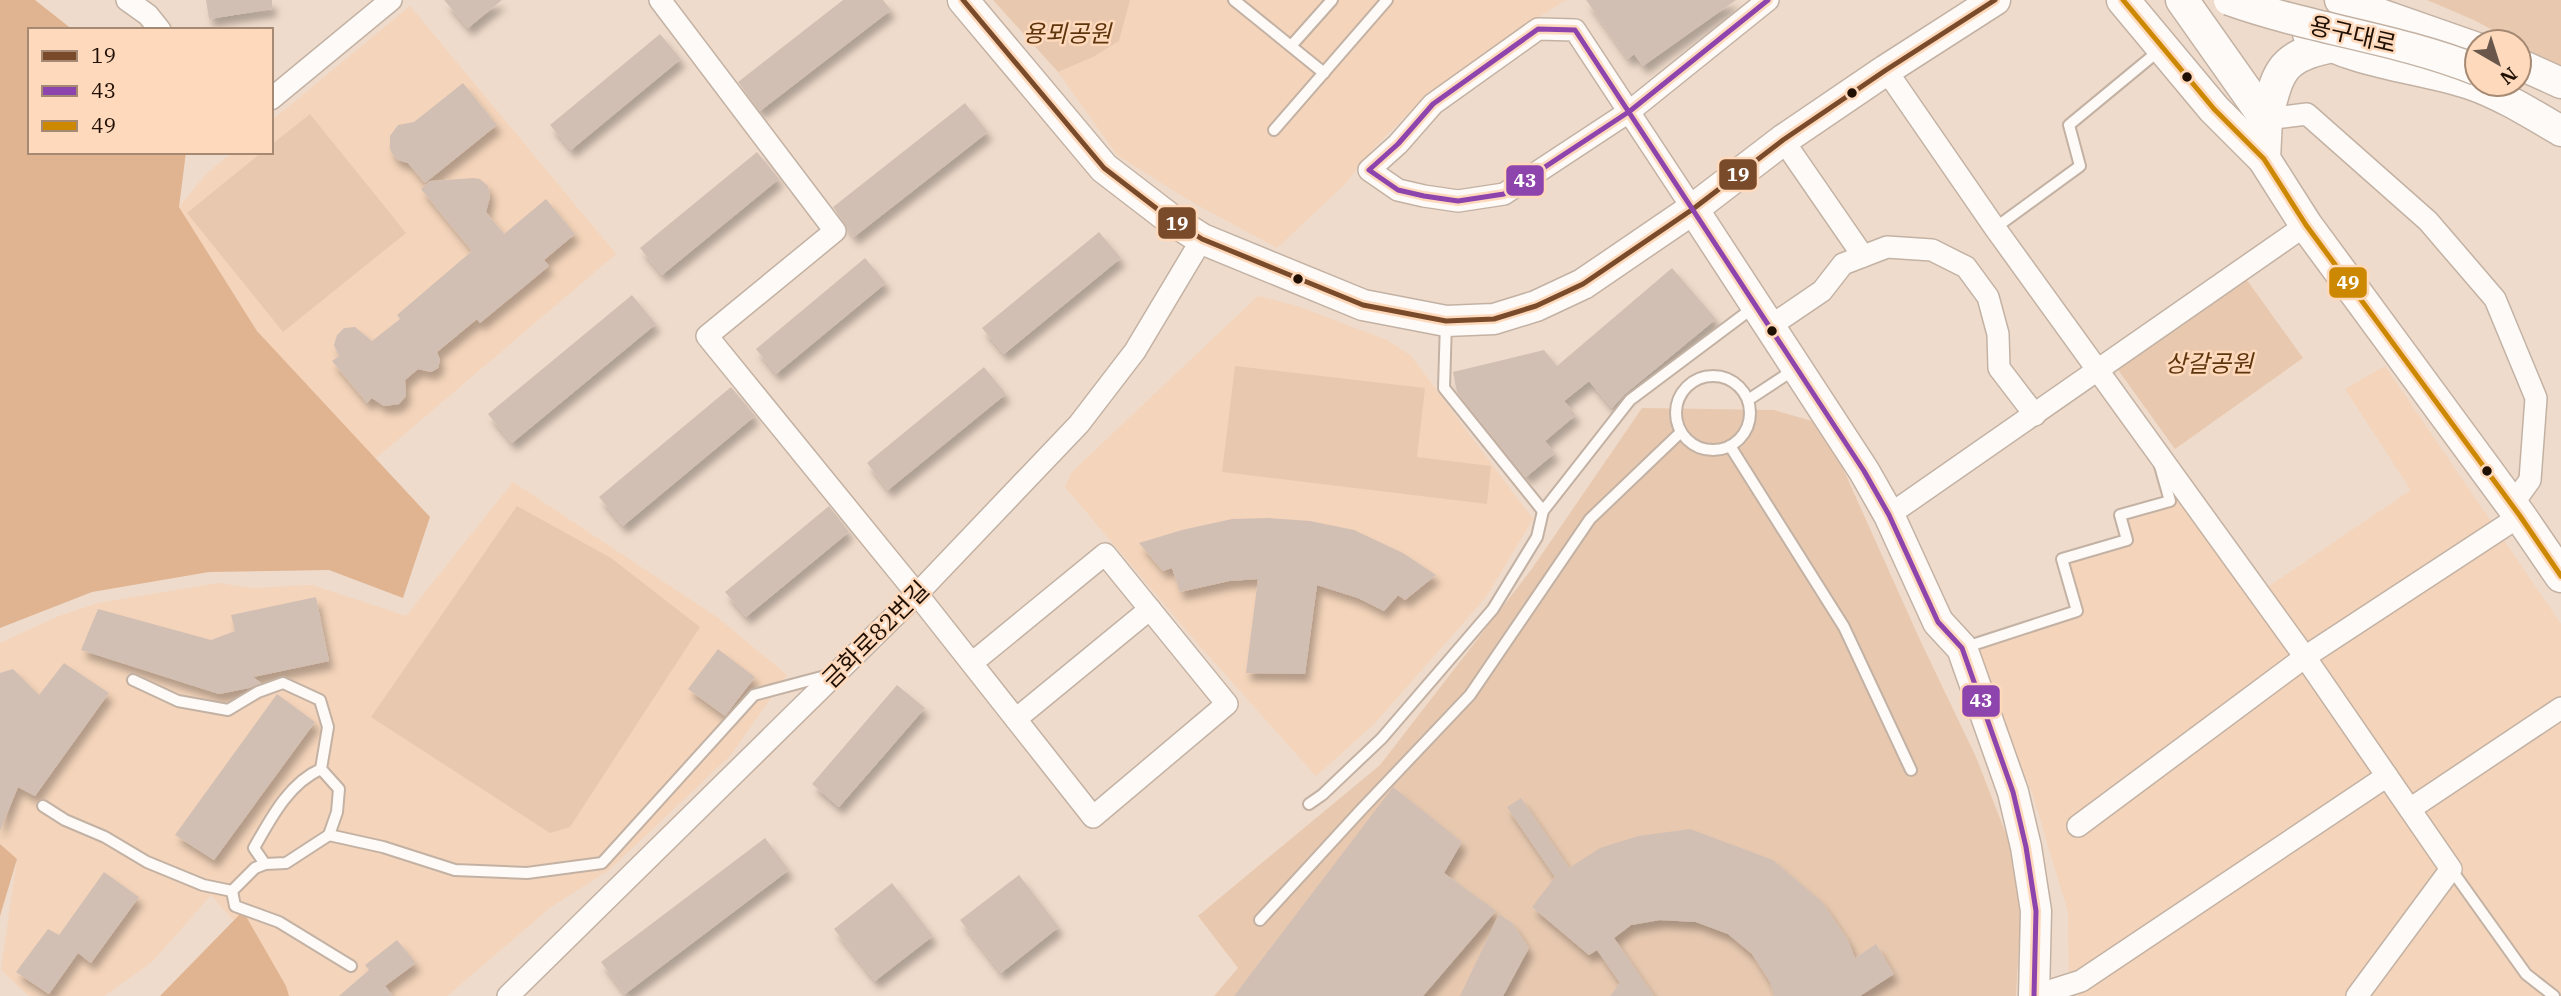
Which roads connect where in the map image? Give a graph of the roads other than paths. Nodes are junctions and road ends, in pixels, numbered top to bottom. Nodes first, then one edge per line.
1 (127, 0) edge
2 (391, 0) edge
3 (660, 0) edge
4 (963, 0) edge
5 (1234, 0) edge
6 (1332, 0) edge
7 (1387, 0) edge
8 (1769, 0) edge
9 (1995, 0) edge
10 (2123, 0) edge
11 (2182, 0) edge
12 (2229, 0) edge
13 (2263, 0) edge
14 (2340, 0) edge
15 (158, 28) edge
16 (2463, 43) edge
17 (1291, 47) junction
18 (2163, 47) junction
19 (2328, 47) junction
20 (2463, 64) edge
21 (1886, 70) junction
22 (2533, 70) edge
23 (1324, 73) junction
24 (2561, 83) edge
25 (2533, 96) edge
26 (273, 97) edge
27 (1630, 111) junction
28 (2561, 113) edge
29 (2266, 119) junction
30 (1274, 130) dead end
31 (2561, 131) edge
32 (1783, 141) junction
33 (2264, 159) junction
34 (1693, 209) junction
35 (2306, 225) junction
36 (1995, 228) junction
37 (1202, 239) junction
38 (1863, 256) junction
39 (1762, 316) junction
40 (1446, 321) junction
41 (1795, 368) junction
42 (2097, 369) junction
43 (1748, 400) junction
44 (2035, 415) junction
45 (1681, 432) junction
46 (1730, 446) junction
47 (2155, 450) junction
48 (1543, 511) junction
49 (2516, 511) junction
50 (1889, 515) junction
51 (2561, 576) edge
52 (917, 594) junction
53 (1150, 609) junction
54 (1962, 649) junction
55 (2305, 657) junction
56 (972, 663) junction
57 (835, 674) junction
58 (133, 680) dead end
59 (2561, 708) edge
60 (1016, 719) junction
61 (321, 769) junction
62 (1911, 770) dead end
63 (2387, 776) junction
64 (1309, 804) dead end
65 (43, 806) dead end
66 (2410, 809) junction
67 (2078, 826) dead end
68 (329, 835) junction
69 (265, 864) junction
70 (2451, 869) junction
71 (232, 891) junction
72 (1260, 920) dead end
73 (351, 966) dead end
74 (508, 996) edge
75 (2034, 996) edge
76 (2357, 996) edge
77 (2554, 996) edge

1 - 15 street
2 - 26 street
3 - 52 street
4 - 37 street
5 - 17 lane
6 - 17 lane
7 - 23 lane
8 - 27 street
9 - 21 street
10 - 18 main road
11 - 29 main road
12 - 20 street, 용구대로, bridge
13 - 19 street
14 - 16 street, 용구대로
17 - 23 lane
18 - 33 main road
18 - 36 lane
19 - 29 main road
19 - 31 street
21 - 32 street
21 - 36 street
22 - 24 street
23 - 30 lane
25 - 28 street
27 - 27 street
27 - 34 street
29 - 33 main road
29 - 49 street
32 - 34 street
32 - 38 street
33 - 35 main road
34 - 39 street
34 - 40 street
35 - 42 street
35 - 49 main road
36 - 42 street
37 - 40 street
37 - 52 street, 금화로82번길
38 - 39 street
38 - 44 street
39 - 41 street
39 - 48 lane
40 - 48 lane
41 - 43 lane
41 - 50 street
42 - 44 street
42 - 47 street
43 - 45 lane
43 - 46 lane
44 - 50 street
45 - 46 lane
45 - 72 lane
46 - 62 lane
47 - 54 lane
47 - 55 street
48 - 64 lane
49 - 51 main road
49 - 55 street
50 - 54 street
52 - 56 street
52 - 57 street, 금화로82번길
53 - 56 street
53 - 60 street
53 - 60 street
54 - 75 street
55 - 63 street
55 - 67 street
56 - 60 street
57 - 68 lane
57 - 74 street, 금화로82번길
58 - 61 lane
59 - 66 street
61 - 68 lane
61 - 69 lane
63 - 66 street
63 - 75 street
65 - 71 lane
66 - 70 street
68 - 69 lane
69 - 71 lane
70 - 76 street
70 - 77 lane
71 - 73 lane

